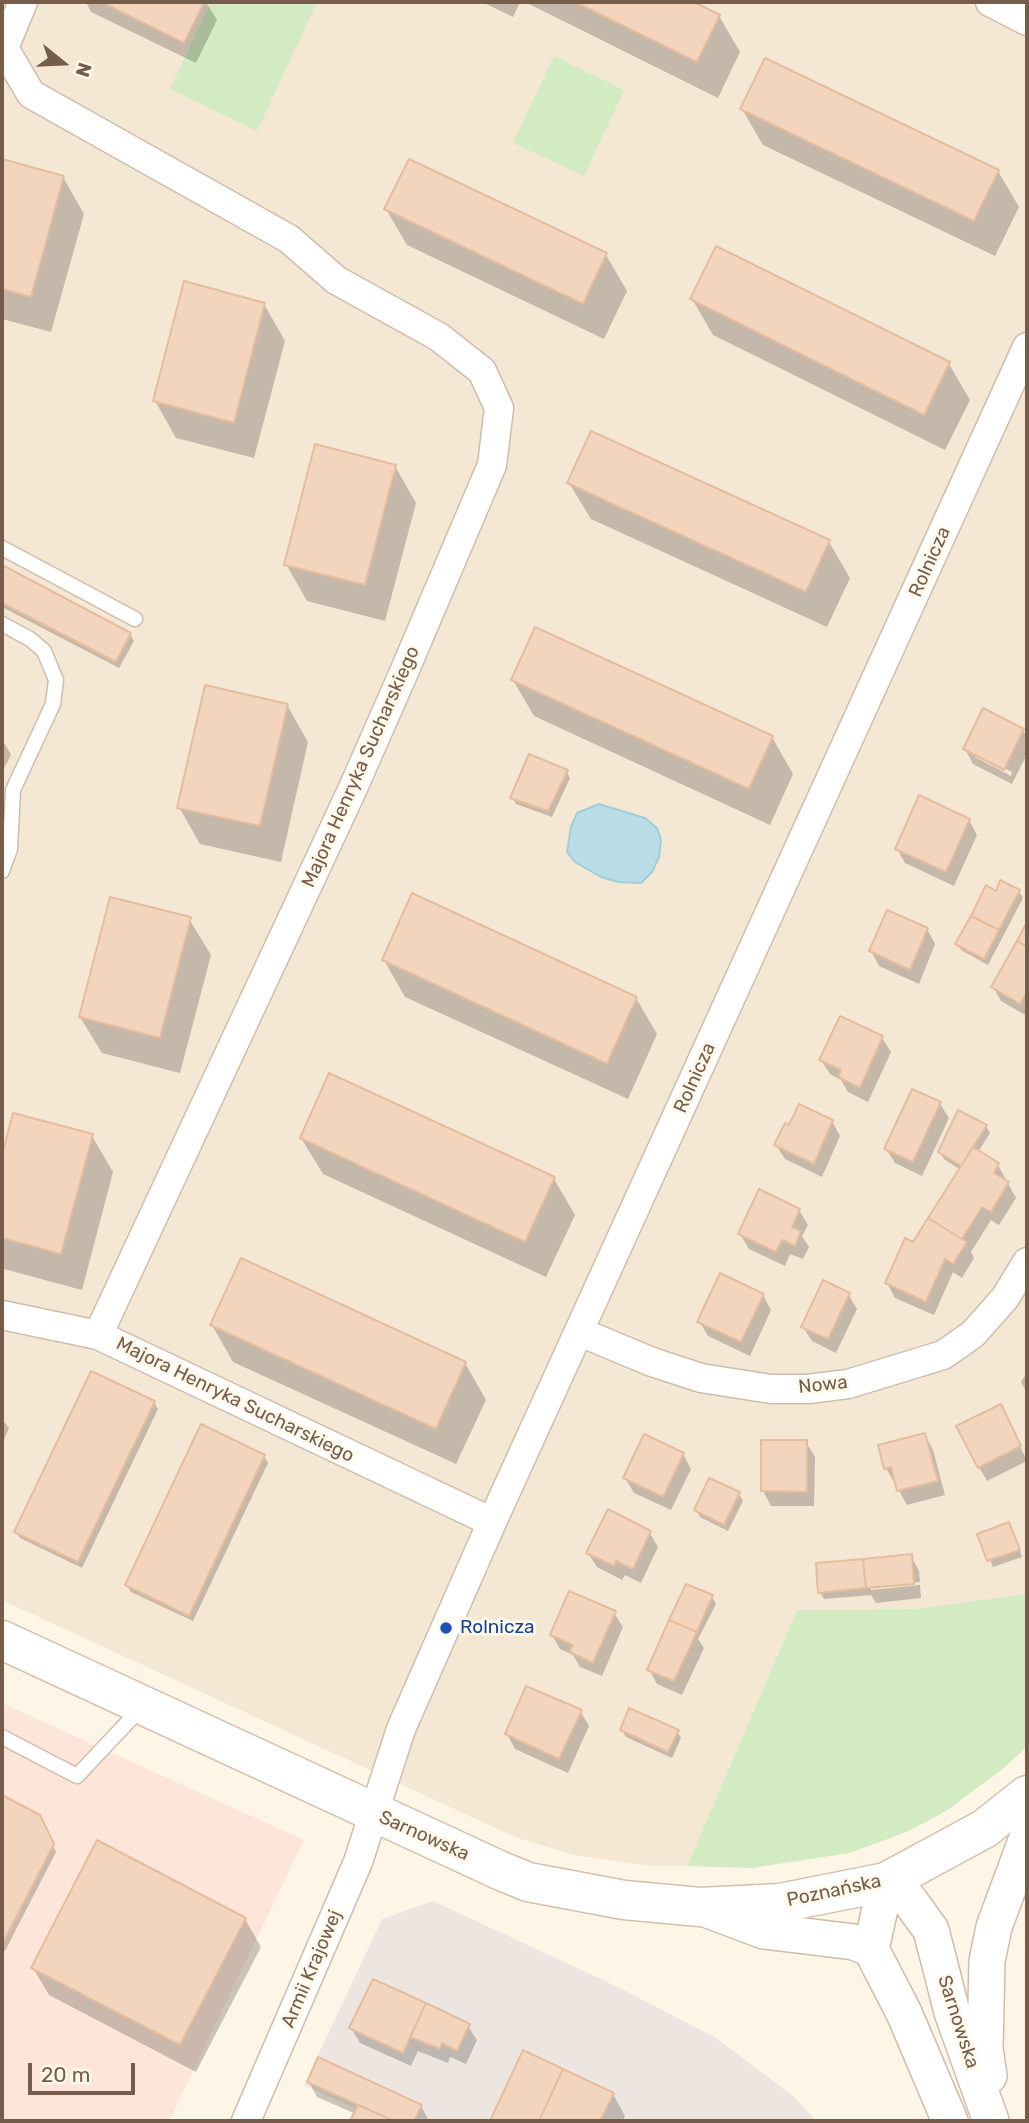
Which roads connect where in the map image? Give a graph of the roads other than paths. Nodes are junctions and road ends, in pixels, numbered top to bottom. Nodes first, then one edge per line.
1 (23, 2) edge
2 (990, 2) edge
3 (1027, 20) edge
4 (3, 48) edge
5 (1027, 347) edge
6 (2, 548) edge
7 (135, 620) dead end
8 (2, 624) edge
9 (2, 871) edge
10 (1027, 1262) edge
11 (2, 1315) edge
12 (580, 1332) junction
13 (98, 1335) junction
14 (492, 1522) junction
15 (2, 1640) edge
16 (142, 1707) junction
17 (2, 1737) edge
18 (1027, 1794) edge
19 (372, 1813) junction
20 (1027, 1838) edge
21 (886, 1882) junction
22 (700, 1907) junction
23 (871, 1949) junction
24 (246, 2121) edge
25 (950, 2121) edge
26 (993, 2121) edge

1 - 4 street, Majora Henryka Sucharskiego
2 - 3 street
4 - 13 street, Majora Henryka Sucharskiego
5 - 12 street, Rolnicza
6 - 7 lane
8 - 9 lane
10 - 12 street, Nowa
11 - 13 street
12 - 14 street, Rolnicza
13 - 14 street, Majora Henryka Sucharskiego
14 - 19 street, Rolnicza
15 - 16 main road, Sarnowska
16 - 17 lane
16 - 19 main road, Sarnowska
18 - 21 main road, Poznańska
19 - 22 main road, Sarnowska
19 - 24 street, Armii Krajowej
20 - 26 street, Sarnowska
21 - 22 main road, Poznańska
21 - 23 street
21 - 26 street, Sarnowska
22 - 23 street, Sarnowska
23 - 25 street

